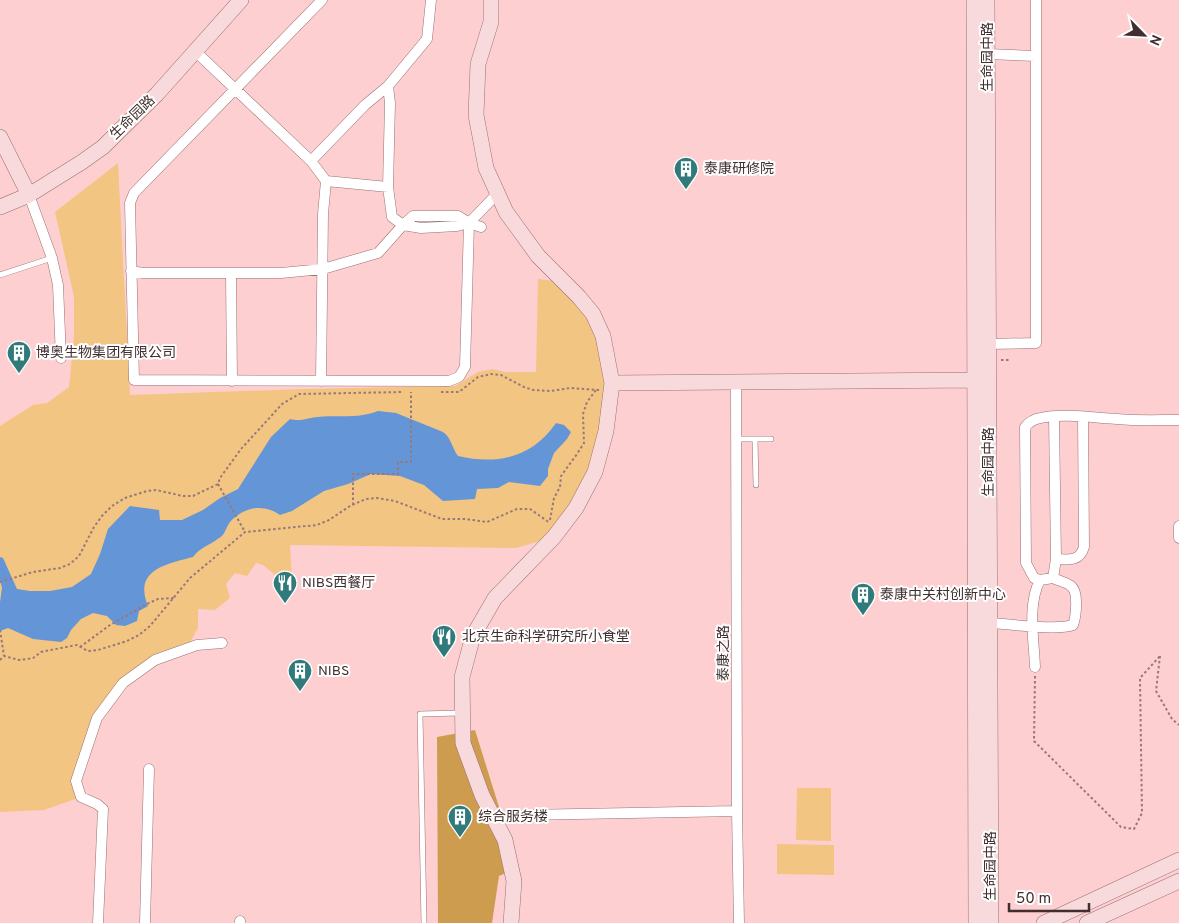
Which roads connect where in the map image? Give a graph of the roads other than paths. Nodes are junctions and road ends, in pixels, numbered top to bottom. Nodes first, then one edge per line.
1 (242, 0) edge
2 (322, 0) edge
3 (431, 0) edge
4 (491, 0) edge
5 (974, 0) edge
6 (988, 0) edge
7 (1036, 0) edge
8 (195, 51) junction
9 (988, 54) junction
10 (1036, 56) junction
11 (388, 86) junction
12 (234, 89) junction
13 (0, 136) edge
14 (311, 162) junction
15 (326, 181) junction
16 (388, 187) junction
17 (497, 194) junction
18 (29, 196) junction
19 (0, 207) edge
20 (469, 223) junction
21 (403, 224) junction
22 (481, 226) dead end
23 (52, 258) junction
24 (323, 269) junction
25 (132, 271) junction
26 (231, 273) junction
27 (0, 275) edge
28 (988, 344) junction
29 (61, 358) dead end
30 (974, 380) junction
31 (232, 381) junction
32 (322, 381) junction
33 (736, 382) junction
34 (612, 388) junction
35 (1054, 416) junction
36 (1083, 417) junction
37 (1179, 420) edge
38 (738, 439) junction
39 (756, 439) junction
40 (771, 439) dead end
41 (756, 485) dead end
42 (1179, 526) edge
43 (1178, 538) edge
44 (1056, 559) junction
45 (1053, 578) junction
46 (1040, 580) junction
47 (990, 623) junction
48 (1033, 626) junction
49 (222, 642) dead end
50 (1035, 667) road end
51 (462, 714) junction
52 (149, 769) dead end
53 (737, 811) junction
54 (524, 814) dead end
55 (1179, 860) edge
56 (1179, 881) edge
57 (98, 923) edge
58 (145, 923) edge
59 (424, 923) edge
60 (511, 923) edge
61 (739, 923) edge
62 (976, 923) edge
63 (991, 923) edge
64 (1044, 923) edge
65 (1087, 923) edge

1 - 8 street, 生命园路
2 - 12 street
3 - 11 street
4 - 17 street
5 - 30 street, 生命园中路
6 - 9 street, 生命园中路
7 - 10 street
8 - 12 street
8 - 18 street, 生命园路
9 - 10 street
9 - 28 street, 生命园中路
10 - 28 street
11 - 14 street
11 - 16 street
12 - 14 street
12 - 25 street
13 - 18 street
14 - 15 street
15 - 16 street
15 - 24 street
16 - 21 street
17 - 20 street
17 - 34 street
18 - 19 street, 生命园路
18 - 23 street
20 - 21 street
20 - 22 street
20 - 32 street
21 - 24 street
23 - 27 lane
23 - 29 street
24 - 26 street
24 - 32 street
25 - 26 street
25 - 31 street
26 - 31 street
28 - 47 street, 生命园中路
30 - 33 street
30 - 62 street, 生命园中路
31 - 32 street
33 - 34 street
33 - 38 street, 泰康之路
34 - 51 street
35 - 36 street
35 - 44 street
35 - 46 street
36 - 37 street
36 - 44 street
38 - 39 lane
38 - 53 street, 泰康之路
39 - 40 lane
39 - 41 lane
42 - 43 street
44 - 45 street
45 - 46 street
45 - 48 street
46 - 48 street
47 - 48 street
47 - 63 street, 生命园中路
48 - 50 street
49 - 57 street
51 - 59 lane
51 - 60 street
52 - 58 street
53 - 54 street
53 - 61 street, 泰康之路
55 - 64 street
56 - 65 street

